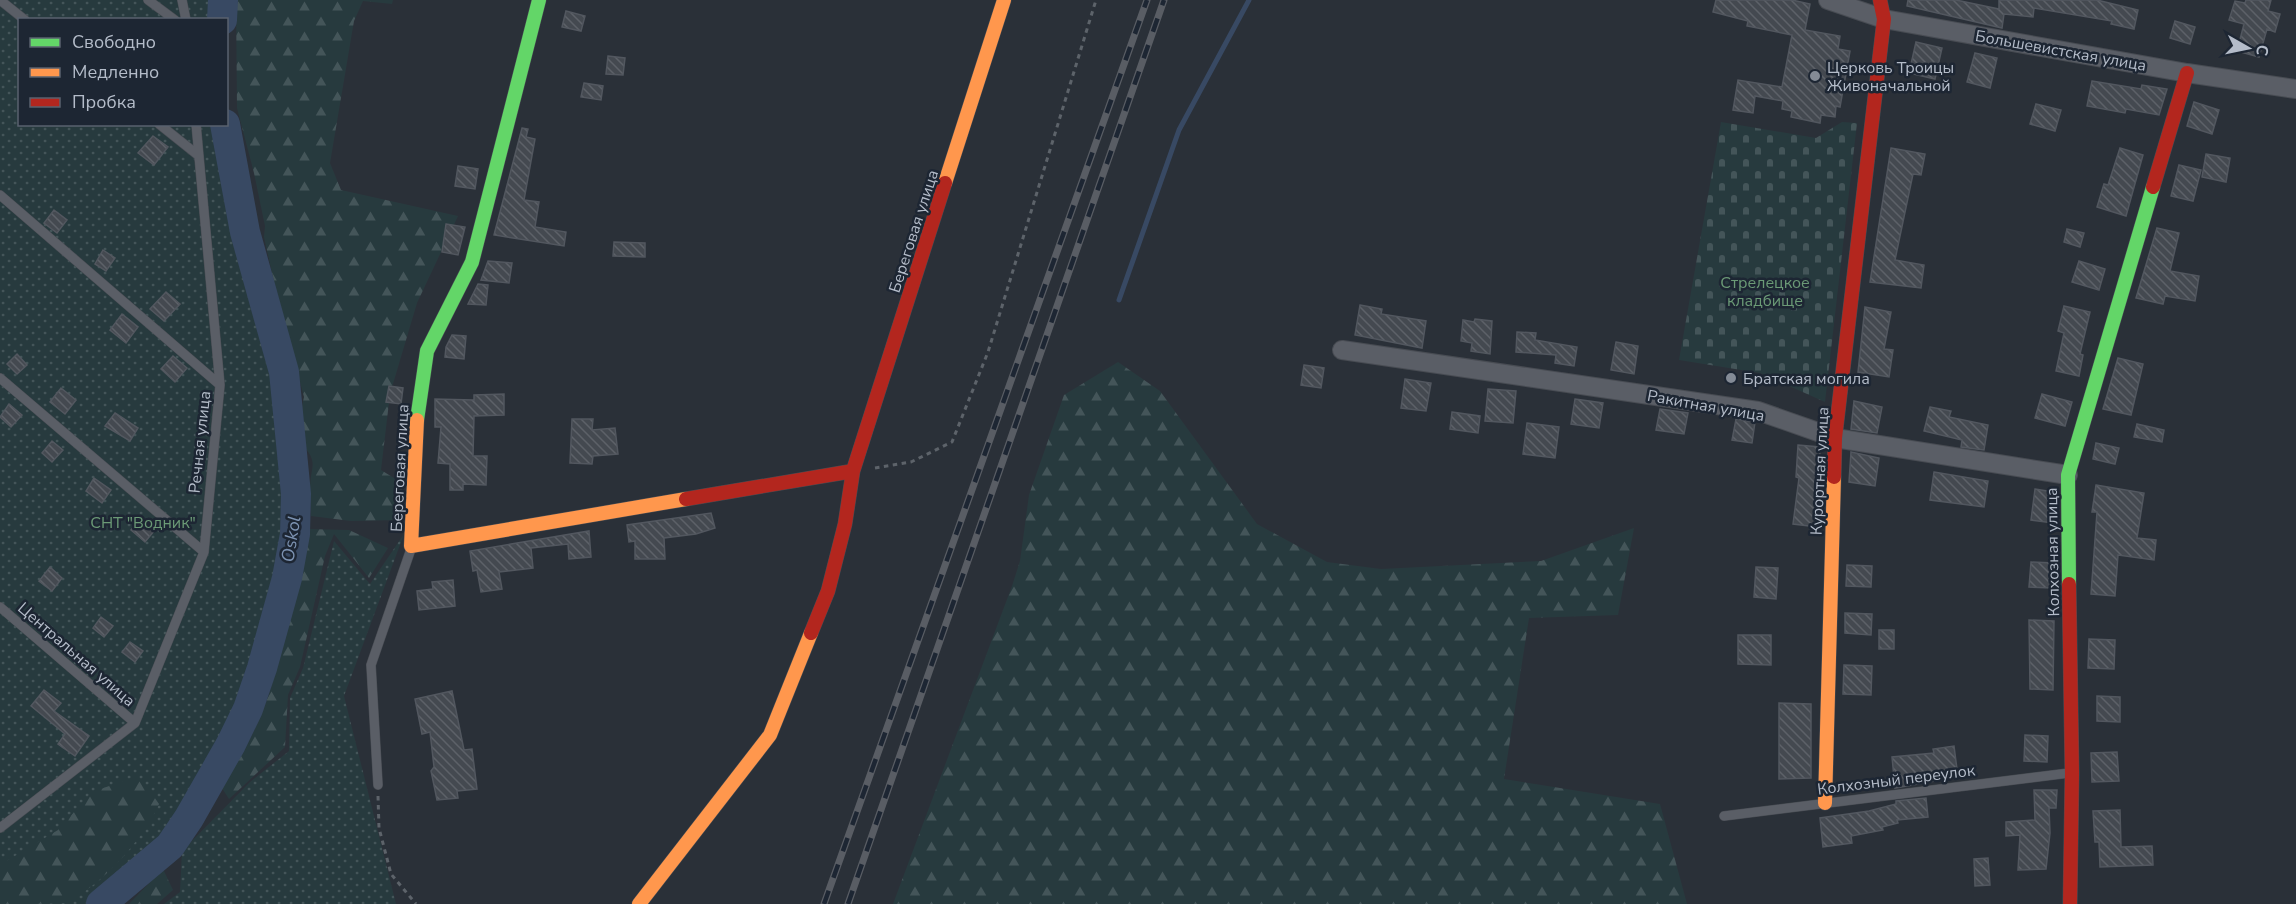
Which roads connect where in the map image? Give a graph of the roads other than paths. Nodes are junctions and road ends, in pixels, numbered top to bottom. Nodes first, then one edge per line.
1 (0, 0) edge
2 (148, 0) edge
3 (182, 0) edge
4 (539, 0) edge
5 (1004, 0) edge
6 (1828, 0) edge
7 (1880, 0) edge
8 (22, 18) edge
9 (172, 18) edge
10 (186, 18) edge
11 (1884, 19) junction
12 (2187, 73) junction
13 (2296, 88) edge
14 (162, 126) edge
15 (196, 126) edge
16 (199, 156) junction
17 (0, 195) edge
18 (1342, 350) dead end
19 (0, 378) edge
20 (220, 385) junction
21 (1835, 438) junction
22 (853, 471) junction
23 (2068, 475) junction
24 (411, 546) junction
25 (204, 552) junction
26 (0, 608) edge
27 (135, 723) junction
28 (2072, 773) junction
29 (378, 785) road end
30 (1825, 803) junction
31 (1724, 816) dead end
32 (0, 828) edge
33 (639, 904) edge
34 (2070, 904) edge

1 - 8 lane
2 - 9 lane
3 - 10 lane
4 - 24 street, Береговая улица
5 - 22 street, Береговая улица
6 - 11 street, Большевистская улица
7 - 11 street, Курортная улица
11 - 12 street, Большевистская улица
11 - 21 street, Курортная улица
12 - 13 street, Большевистская улица
12 - 23 street, Колхозная улица
14 - 16 lane
15 - 16 lane, Речная улица
16 - 20 lane, Речная улица
17 - 20 lane
18 - 21 street, Ракитная улица
19 - 25 lane
20 - 25 lane, Речная улица
21 - 23 street, Ракитная улица
21 - 30 street, Курортная улица
22 - 24 street, Береговая улица
22 - 33 street, Береговая улица
23 - 28 street, Колхозная улица
24 - 29 lane
25 - 27 lane, Речная улица
26 - 27 lane, Центральная улица
27 - 32 lane
28 - 30 lane, Колхозный переулок
28 - 34 street, Колхозная улица
30 - 31 lane, Колхозный переулок

